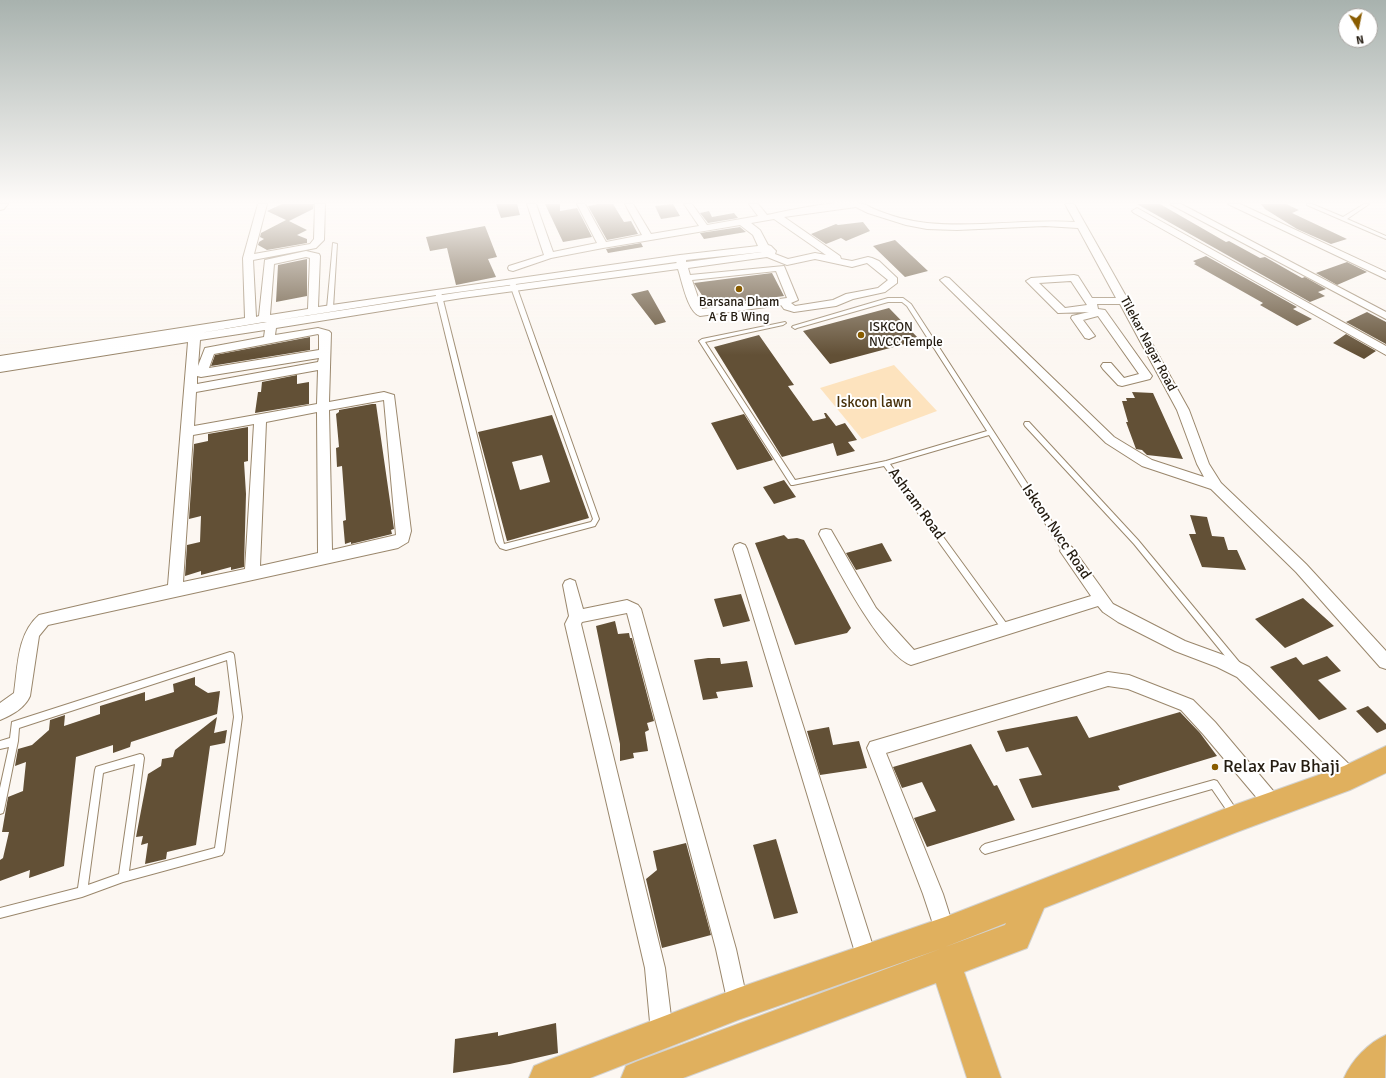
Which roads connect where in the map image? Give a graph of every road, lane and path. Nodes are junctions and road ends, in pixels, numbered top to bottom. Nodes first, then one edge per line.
1 (249, 254) edge
2 (268, 254) edge
3 (305, 254) edge
4 (307, 254) edge
5 (335, 254) edge
6 (557, 254) edge
7 (738, 254) edge
8 (771, 254) edge
9 (831, 254) edge
10 (1098, 254) edge
11 (1214, 254) edge
12 (1269, 254) edge
13 (1340, 254) edge
14 (549, 256) joint
15 (248, 258) junction
16 (836, 258) dead end
17 (681, 261) junction
18 (513, 268) dead end
19 (1386, 276) edge
20 (686, 278) junction
21 (945, 280) dead end
22 (512, 285) junction
23 (438, 295) junction
24 (784, 301) junction
25 (1090, 301) junction
26 (1124, 301) junction
27 (330, 308) junction
28 (313, 311) junction
29 (1386, 316) edge
30 (251, 321) junction
31 (268, 321) junction
32 (783, 323) dead end
33 (794, 327) dead end
34 (195, 333) junction
35 (1089, 336) dead end
36 (269, 339) junction
37 (1148, 344) junction
38 (1124, 345) junction
39 (1386, 351) edge
40 (325, 353) junction
41 (48, 356) junction
42 (0, 360) edge
43 (324, 365) junction
44 (1107, 366) dead end
45 (0, 368) edge
46 (191, 389) junction
47 (323, 407) junction
48 (260, 418) junction
49 (1027, 424) dead end
50 (187, 432) junction
51 (990, 432) junction
52 (886, 463) junction
53 (1216, 486) junction
54 (826, 534) dead end
55 (740, 549) dead end
56 (1067, 551) joint
57 (325, 557) junction
58 (252, 573) junction
59 (570, 585) dead end
60 (175, 590) junction
61 (1101, 600) junction
62 (577, 617) junction
63 (1006, 628) junction
64 (1386, 662) edge
65 (1243, 672) junction
66 (0, 712) edge
67 (14, 741) junction
68 (0, 746) edge
69 (1386, 758) edge
70 (1350, 777) junction
71 (1274, 805) junction
72 (0, 810) edge
73 (1237, 818) junction
74 (985, 849) dead end
75 (123, 877) junction
76 (82, 892) junction
77 (0, 912) edge
78 (945, 948) junction
79 (867, 959) junction
80 (738, 1004) junction
81 (662, 1033) junction
82 (1386, 1052) edge
83 (672, 1071) edge
84 (546, 1078) edge
85 (638, 1078) edge
86 (984, 1078) edge
87 (1362, 1078) edge

1 - 15 street
2 - 15 street
3 - 31 street
4 - 28 street
5 - 27 lane
6 - 14 street
7 - 17 street
8 - 24 street
9 - 16 street
10 - 26 street, Tilekar Nagar Road
11 - 39 street
12 - 29 street
13 - 19 street
14 - 18 street
15 - 30 street
17 - 20 street
17 - 22 street
20 - 24 street
20 - 24 street
21 - 53 street
22 - 23 street
22 - 23 lane
23 - 27 street
23 - 31 street
25 - 25 street
25 - 26 street
26 - 37 street, Tilekar Nagar Road
27 - 28 street
28 - 31 street
30 - 31 street
30 - 34 street
31 - 34 street
31 - 36 street
32 - 52 lane, Ashram Road
33 - 51 lane, Iskcon Nvcc Road
34 - 41 street
34 - 46 street
35 - 38 street
36 - 40 street
36 - 40 street
37 - 38 street
37 - 53 street, Tilekar Nagar Road
38 - 44 street
40 - 43 street
41 - 42 street
41 - 45 street
43 - 46 street
43 - 47 street
46 - 50 street
47 - 48 street
47 - 57 street
47 - 57 street
48 - 50 street
48 - 58 street
49 - 65 lane
50 - 60 street
51 - 52 lane
51 - 56 lane, Iskcon Nvcc Road
52 - 63 lane, Ashram Road
53 - 64 street, Tilekar Nagar Road
54 - 63 street
55 - 79 street
56 - 61 street, Iskcon Nvcc Road
57 - 58 street
58 - 60 street
59 - 62 street
60 - 66 street
61 - 63 street
61 - 65 street, Iskcon Nvcc Road
62 - 80 street
62 - 81 street
65 - 70 street, Iskcon Nvcc Road
67 - 68 lane
67 - 72 lane
67 - 75 lane
69 - 70 highway
70 - 71 highway
71 - 73 highway
71 - 78 street
73 - 74 lane
73 - 78 highway
75 - 76 lane
75 - 76 lane
76 - 77 lane
78 - 79 highway
78 - 83 highway
78 - 86 highway
79 - 80 highway
80 - 81 highway
81 - 84 highway
82 - 87 highway
83 - 85 highway

